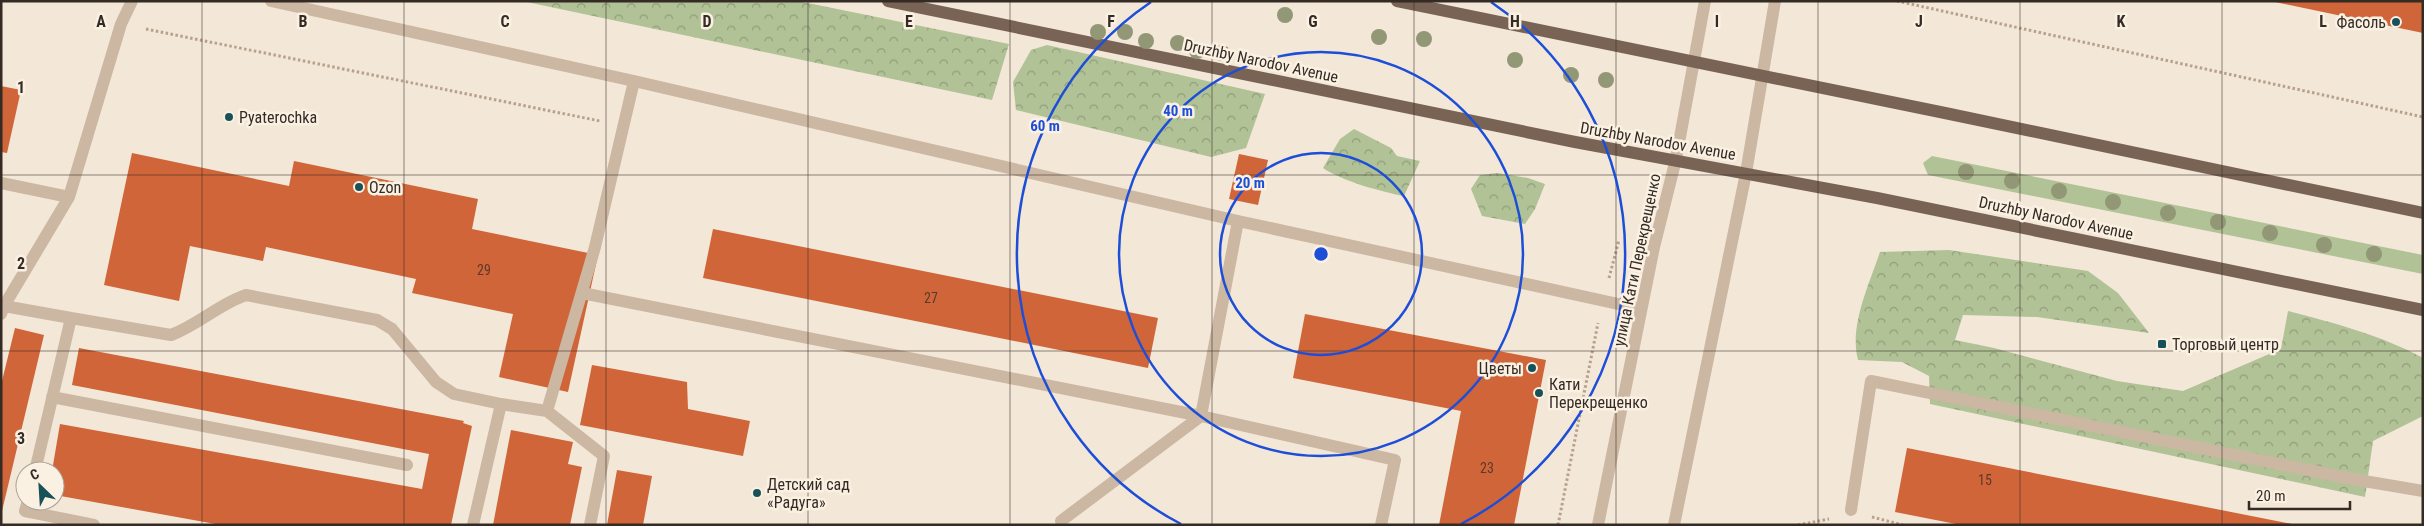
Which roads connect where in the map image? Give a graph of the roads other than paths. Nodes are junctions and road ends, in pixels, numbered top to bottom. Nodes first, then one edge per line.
1 (132, 1) edge
2 (271, 1) edge
3 (888, 1) edge
4 (1397, 1) edge
5 (1705, 1) edge
6 (1775, 1) edge
7 (1694, 62) junction
8 (1762, 76) junction
9 (634, 82) junction
10 (1676, 160) junction
11 (1746, 173) junction
12 (1, 183) edge
13 (69, 197) junction
14 (2423, 214) edge
15 (1238, 221) junction
16 (582, 293) junction
17 (1641, 309) junction
18 (3, 310) edge
19 (2423, 310) edge
20 (71, 318) junction
21 (52, 397) junction
22 (501, 404) junction
23 (546, 411) junction
24 (1201, 416) junction
25 (37, 461) edge
26 (407, 465) dead end
27 (2423, 491) edge
28 (1851, 510) dead end
29 (25, 511) edge
30 (1061, 521) dead end
31 (94, 525) edge
32 (474, 525) edge
33 (590, 525) edge
34 (1381, 525) edge
35 (1598, 525) edge
36 (1674, 525) edge

1 - 13 street
2 - 9 street
3 - 10 main road, Druzhby Narodov Avenue
4 - 7 main road
5 - 7 street, улица Кати Перекрещенко
6 - 8 street
7 - 8 main road
7 - 10 street, улица Кати Перекрещенко
8 - 11 street
8 - 14 main road
9 - 15 street
9 - 16 street
10 - 11 main road, Druzhby Narodov Avenue
10 - 17 street, улица Кати Перекрещенко
11 - 19 main road, Druzhby Narodov Avenue
11 - 36 street
12 - 13 street
13 - 18 street
15 - 17 street
15 - 24 street
16 - 23 street
16 - 24 street
17 - 35 street, улица Кати Перекрещенко
18 - 20 street
20 - 21 street
20 - 22 street
21 - 25 street
21 - 26 street
22 - 23 street
22 - 32 street
23 - 33 street
24 - 30 street
24 - 34 street
27 - 28 street
29 - 31 street

